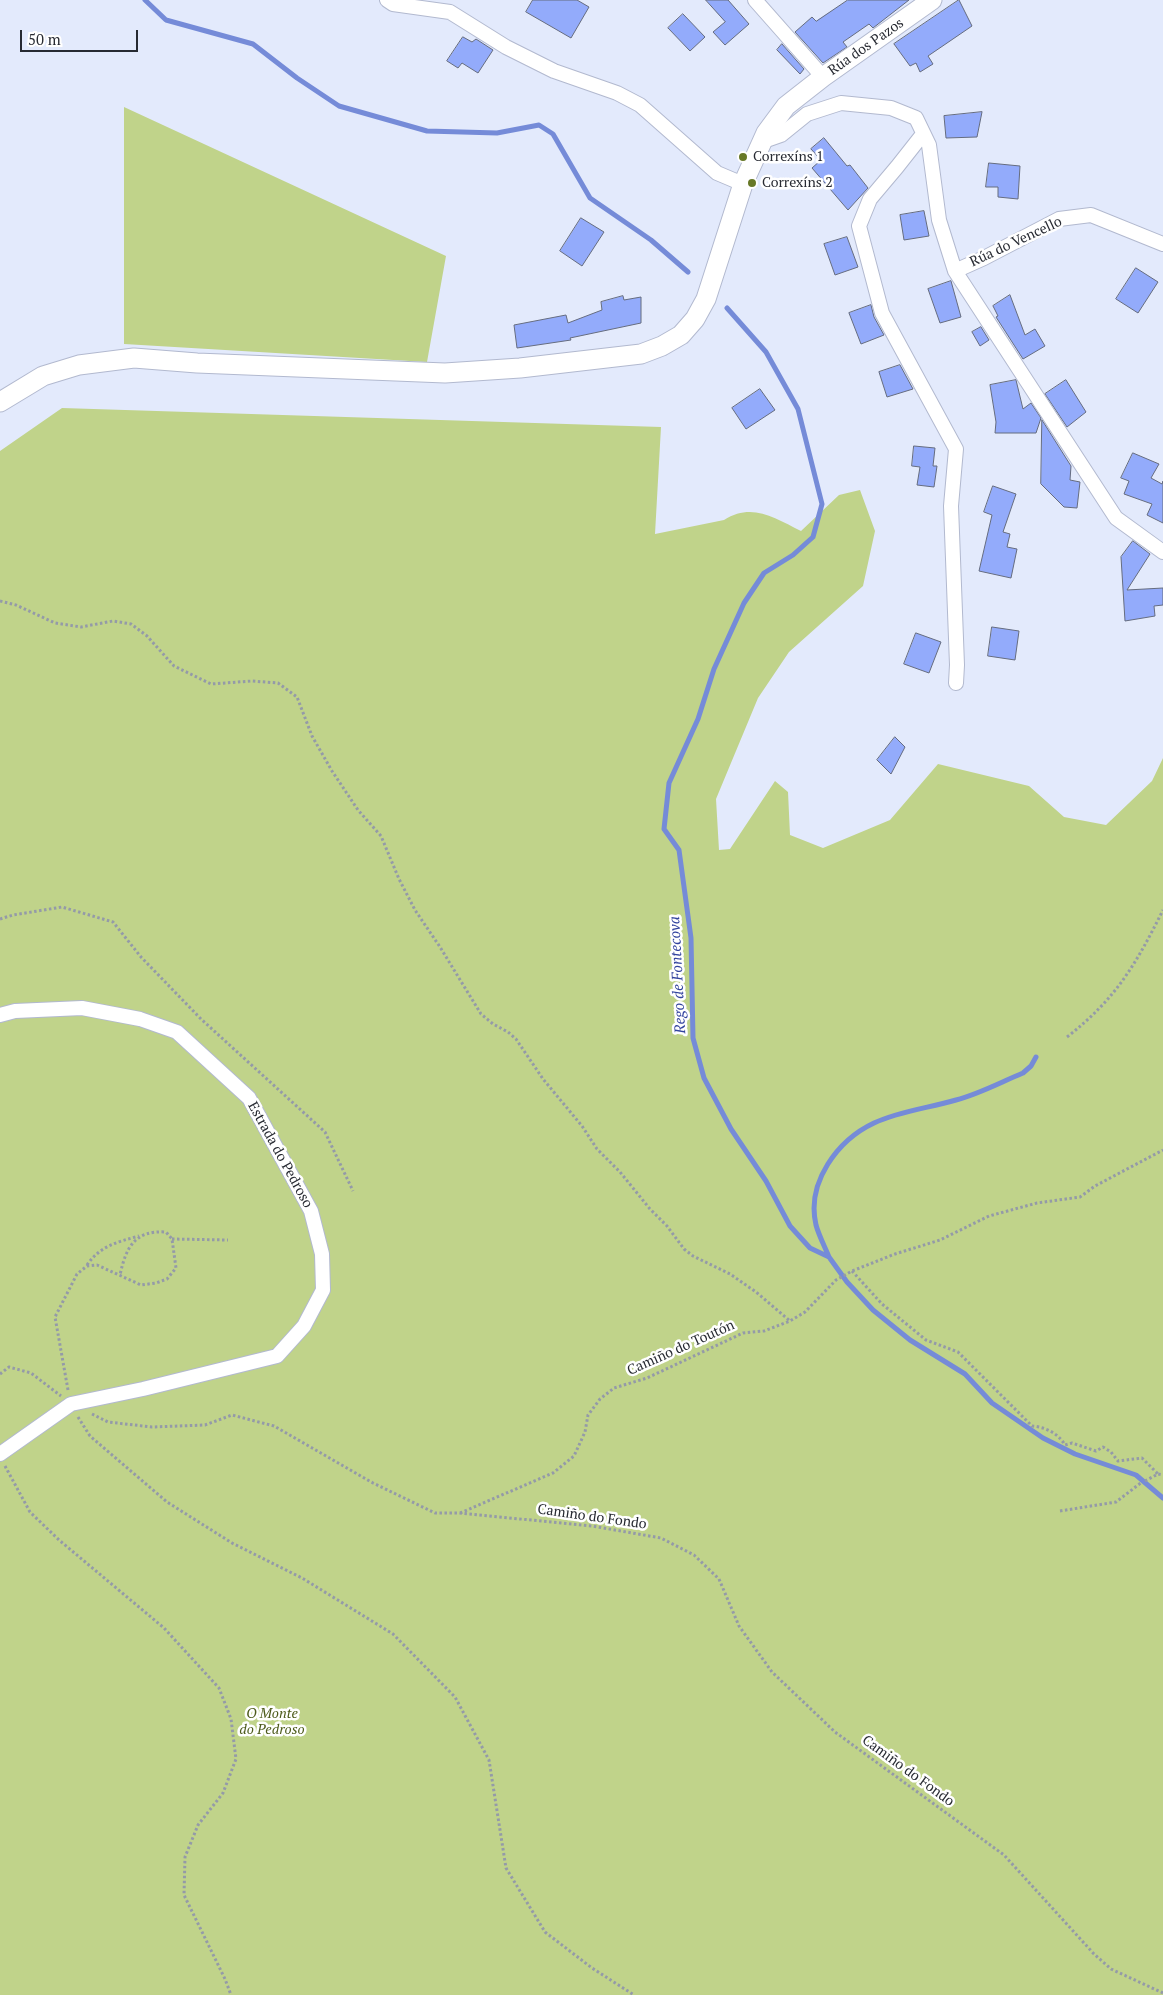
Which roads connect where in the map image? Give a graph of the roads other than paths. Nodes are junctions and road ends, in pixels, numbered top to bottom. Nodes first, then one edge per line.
1 (387, 0) edge
2 (755, 0) edge
3 (932, 0) edge
4 (823, 77) junction
5 (923, 134) junction
6 (761, 142) junction
7 (743, 184) junction
8 (1163, 244) edge
9 (955, 271) junction
10 (0, 402) edge
11 (1163, 552) edge
12 (956, 684) dead end
13 (0, 1015) edge
14 (1, 1456) edge

1 - 7 street
2 - 4 street
3 - 4 street, Rúa dos Pazos
4 - 6 street, Rúa dos Pazos
5 - 6 street
5 - 9 street
5 - 12 street
6 - 7 street, Rúa dos Pazos
7 - 10 street, Rúa dos Pazos
8 - 9 street, Rúa do Vencello
9 - 11 street
13 - 14 street, Estrada do Pedroso

